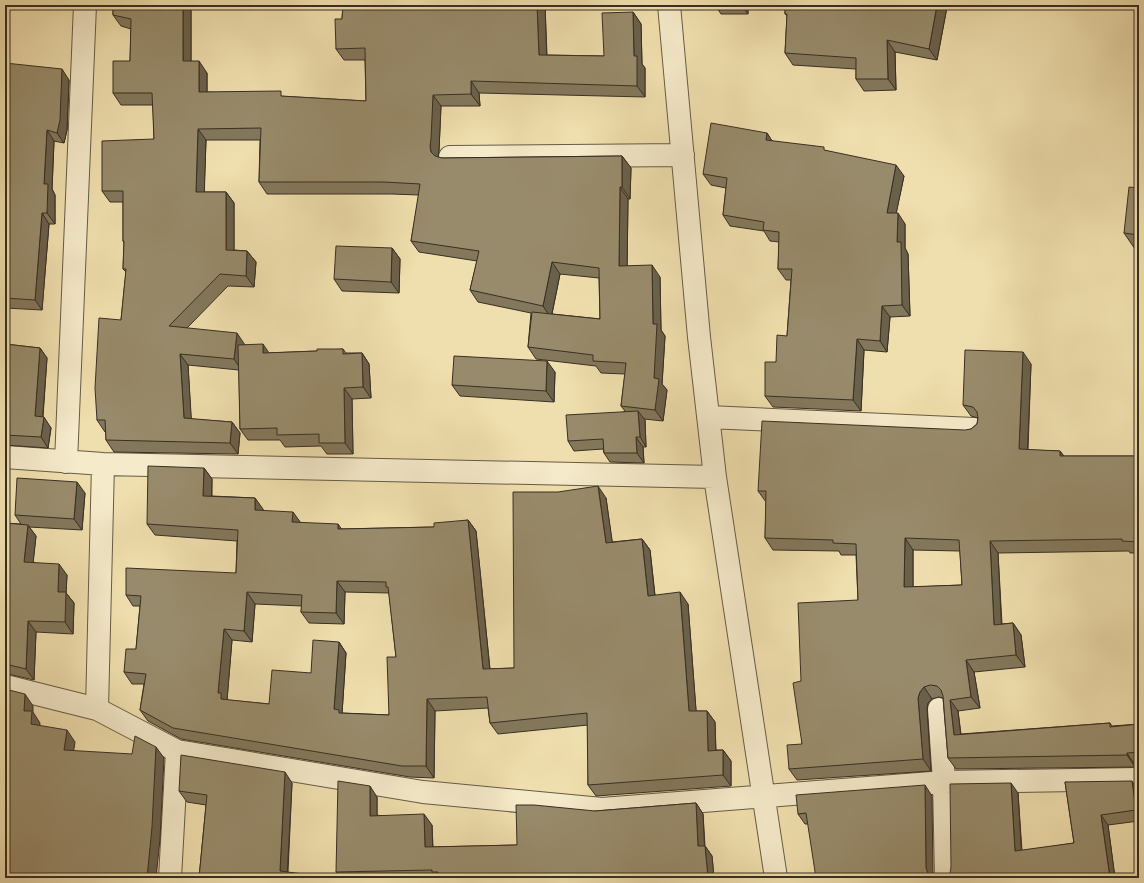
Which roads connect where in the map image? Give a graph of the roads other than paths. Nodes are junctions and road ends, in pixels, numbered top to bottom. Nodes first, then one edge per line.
1 (85, 5) edge
2 (669, 5) edge
3 (683, 155) junction
4 (450, 157) edge
5 (708, 417) junction
6 (974, 429) edge
7 (5, 457) edge
8 (66, 462) junction
9 (103, 464) junction
10 (715, 477) junction
11 (5, 686) edge
12 (97, 709) junction
13 (939, 709) dead end
14 (177, 751) junction
15 (1139, 779) edge
16 (944, 782) junction
17 (763, 797) junction
18 (170, 878) edge
19 (776, 878) edge
20 (946, 878) edge

1 - 8 street
2 - 3 street
3 - 4 street
3 - 5 street
5 - 6 street
5 - 10 street
7 - 8 street
8 - 9 street
9 - 10 street
9 - 12 street
10 - 17 street
11 - 12 street
12 - 14 street
13 - 16 street
14 - 17 street
14 - 18 street
15 - 16 street
16 - 17 street
16 - 20 street
17 - 19 street

